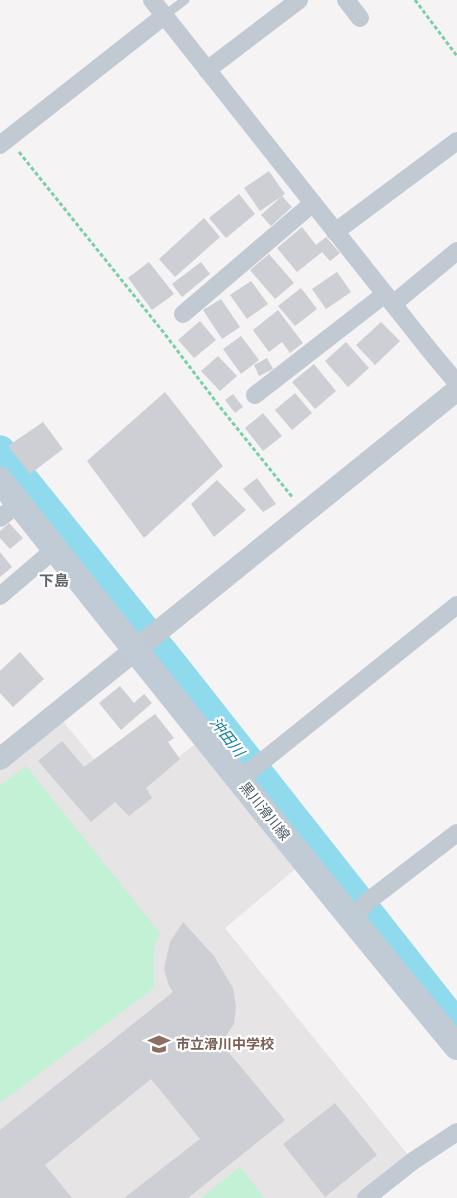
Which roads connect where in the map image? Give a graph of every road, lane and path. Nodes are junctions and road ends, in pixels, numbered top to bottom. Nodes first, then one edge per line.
1 (152, 0) edge
2 (185, 0) edge
3 (299, 0) edge
4 (346, 0) edge
5 (414, 0) edge
6 (164, 16) junction
7 (360, 18) dead end
8 (457, 56) edge
9 (207, 70) junction
10 (457, 141) edge
11 (4, 142) edge
12 (313, 203) junction
13 (335, 232) junction
14 (457, 251) edge
15 (389, 299) junction
16 (183, 314) dead end
17 (457, 383) edge
18 (457, 390) edge
19 (256, 395) dead end
20 (0, 480) edge
21 (9, 511) edge
22 (306, 513) junction
23 (56, 550) junction
24 (0, 596) edge
25 (457, 604) edge
26 (136, 650) junction
27 (0, 759) edge
28 (239, 780) junction
29 (457, 833) edge
30 (352, 921) junction
31 (457, 1047) edge
32 (457, 1132) edge
33 (366, 1198) edge

1 - 6 street
2 - 6 lane
3 - 9 street
4 - 7 street
5 - 8 path
6 - 9 street
6 - 11 street
9 - 12 street
10 - 13 street
11 - 22 path
12 - 13 street
12 - 16 street
13 - 15 street
14 - 15 street
15 - 17 street
15 - 19 street
18 - 22 street
20 - 21 main road, 黒川滑川線
21 - 23 main road, 黒川滑川線
22 - 26 street
23 - 24 street
23 - 26 main road, 黒川滑川線
25 - 28 street
26 - 27 street
26 - 28 main road, 黒川滑川線
28 - 30 main road, 黒川滑川線
29 - 30 street
30 - 31 main road, 黒川滑川線
32 - 33 street

